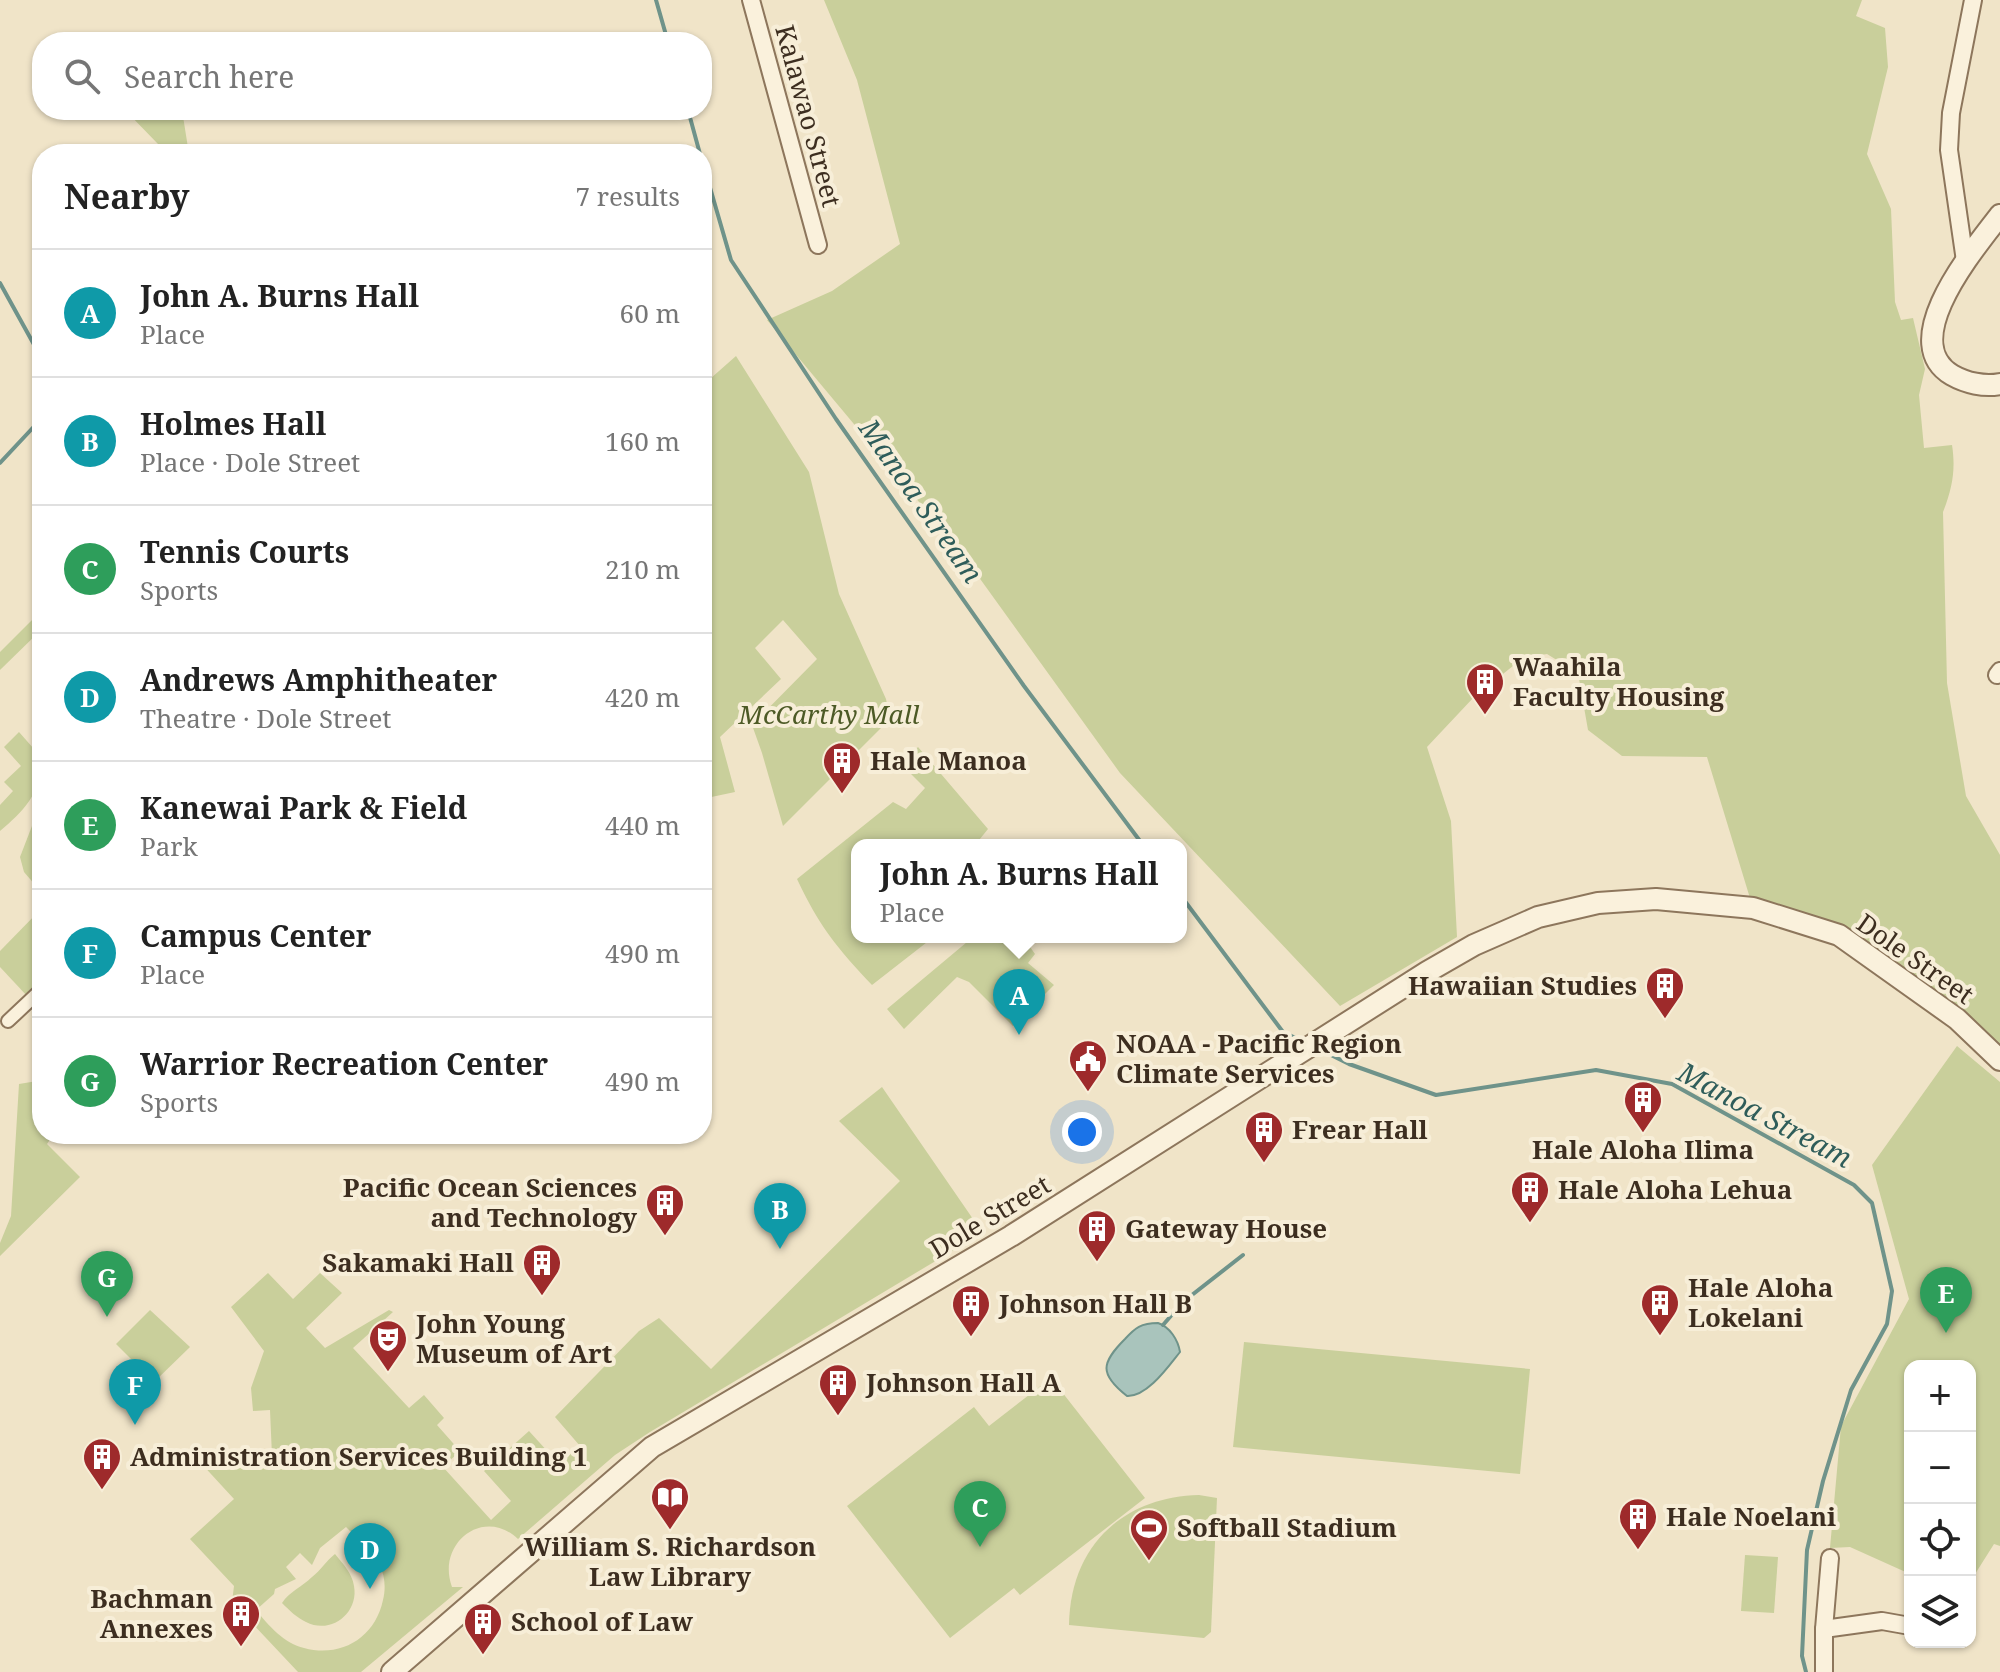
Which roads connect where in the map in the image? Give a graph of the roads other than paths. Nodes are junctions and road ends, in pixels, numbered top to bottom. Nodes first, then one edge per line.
1 (751, 0) edge
2 (1973, 0) edge
3 (2000, 215) edge
4 (818, 245) dead end
5 (1965, 261) junction
6 (2000, 384) edge
7 (32, 998) edge
8 (8, 1021) dead end
9 (2000, 1060) edge
10 (1830, 1558) dead end
11 (1904, 1625) edge
12 (1824, 1629) junction
13 (392, 1672) edge
14 (1824, 1672) edge

1 - 4 street, Kalawao Street
2 - 5 street
3 - 5 street
5 - 6 street
7 - 8 street
9 - 13 street, Dole Street
10 - 12 street
11 - 12 street
12 - 14 street

